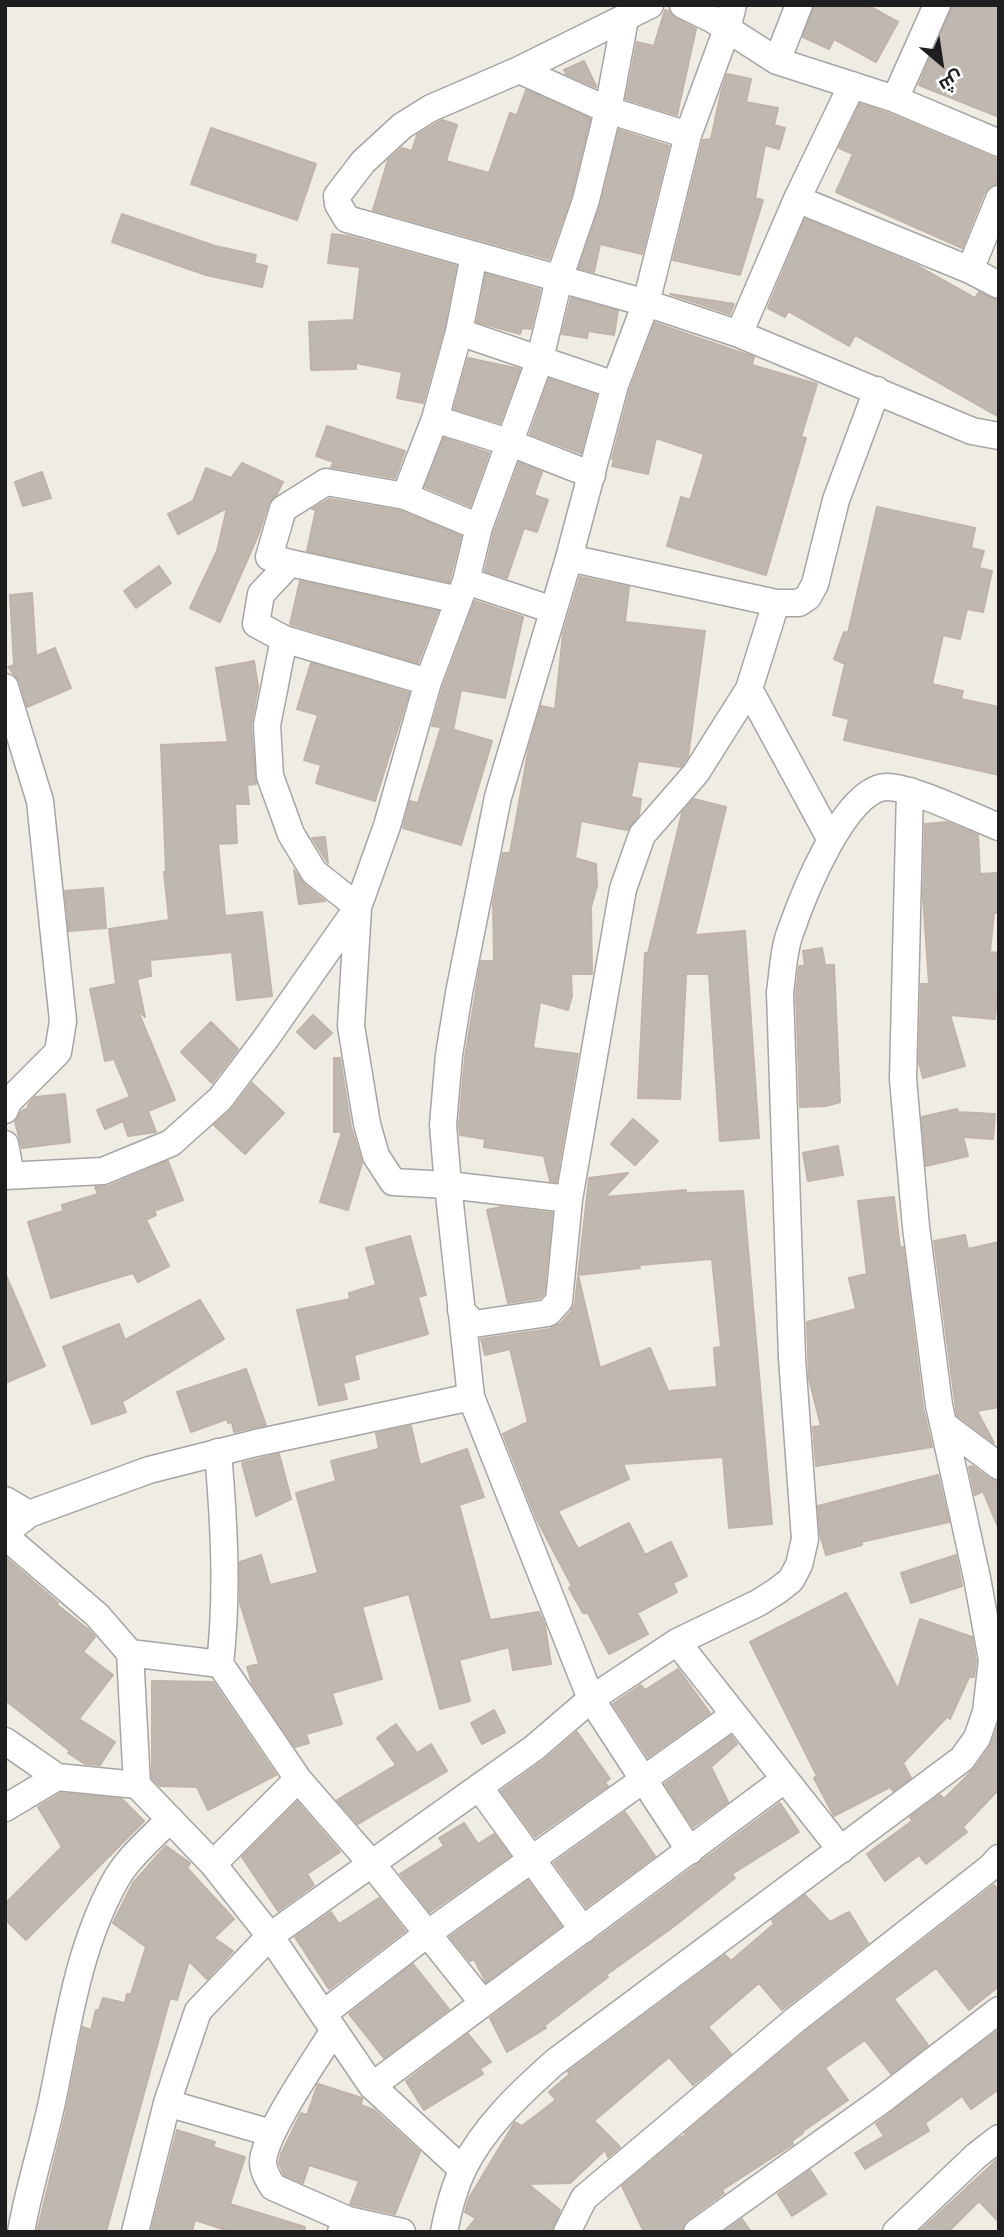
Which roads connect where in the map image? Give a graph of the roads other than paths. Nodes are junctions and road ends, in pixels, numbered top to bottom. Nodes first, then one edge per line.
1 (650, 5) edge
2 (683, 5) edge
3 (799, 5) edge
4 (937, 5) edge
5 (730, 17) edge
6 (625, 19) junction
7 (777, 61) junction
8 (519, 70) junction
9 (852, 85) junction
10 (895, 99) junction
11 (608, 110) junction
12 (688, 135) junction
13 (999, 143) edge
14 (797, 198) junction
15 (999, 199) edge
16 (474, 255) junction
17 (970, 270) junction
18 (559, 279) junction
19 (999, 285) edge
20 (646, 303) junction
21 (459, 332) junction
22 (739, 334) junction
23 (540, 359) junction
24 (615, 385) junction
25 (877, 390) junction
26 (435, 419) junction
27 (999, 436) edge
28 (508, 442) junction
29 (592, 475) junction
30 (405, 496) junction
31 (479, 527) junction
32 (569, 558) junction
33 (290, 563) junction
34 (462, 590) junction
35 (776, 603) junction
36 (553, 610) junction
37 (284, 639) junction
38 (428, 682) junction
39 (5, 687) edge
40 (749, 689) junction
41 (910, 792) junction
42 (999, 827) edge
43 (831, 840) junction
44 (358, 907) junction
45 (5, 1110) edge
46 (5, 1144) edge
47 (8, 1175) edge
48 (448, 1185) junction
49 (569, 1199) junction
50 (461, 1310) junction
51 (471, 1397) junction
52 (944, 1425) junction
53 (218, 1452) junction
54 (999, 1466) edge
55 (5, 1500) edge
56 (30, 1514) junction
57 (5, 1534) edge
58 (677, 1642) junction
59 (130, 1653) junction
60 (220, 1664) junction
61 (590, 1699) junction
62 (734, 1715) junction
63 (5, 1741) edge
64 (57, 1777) junction
65 (785, 1779) junction
66 (298, 1780) junction
67 (643, 1780) junction
68 (137, 1785) junction
69 (480, 1787) junction
70 (5, 1808) edge
71 (170, 1819) junction
72 (841, 1850) junction
73 (690, 1852) junction
74 (999, 1858) edge
75 (533, 1861) junction
76 (371, 1863) junction
77 (213, 1864) junction
78 (583, 1930) junction
79 (427, 1934) junction
80 (270, 1936) junction
81 (482, 2003) junction
82 (999, 2010) edge
83 (329, 2022) junction
84 (372, 2086) junction
85 (167, 2103) junction
86 (271, 2133) junction
87 (999, 2138) edge
88 (463, 2170) junction
89 (344, 2226) edge
90 (21, 2232) edge
91 (135, 2232) edge
92 (402, 2232) edge
93 (444, 2232) edge
94 (567, 2232) edge
95 (698, 2232) edge
96 (896, 2232) edge

1 - 6 street
2 - 5 street
3 - 7 street
4 - 10 street
5 - 7 street
5 - 12 street
6 - 8 street
6 - 11 street
7 - 9 street
8 - 11 street
8 - 16 street
9 - 10 street
9 - 14 street
10 - 13 street
11 - 12 street
11 - 18 street
12 - 20 street
14 - 17 street
14 - 22 street
15 - 17 street
16 - 18 street
16 - 21 street
17 - 19 street
18 - 20 street
18 - 23 street
20 - 22 street
20 - 24 street
21 - 23 street
21 - 26 street
22 - 25 street
23 - 24 street
23 - 28 street
24 - 29 street
25 - 27 street
25 - 35 street
26 - 28 street
26 - 30 street
28 - 29 street
28 - 31 street
29 - 32 street
30 - 31 street
30 - 33 street
31 - 34 street
32 - 35 street
32 - 36 street
33 - 34 street
33 - 37 street
34 - 36 street
34 - 38 street
35 - 40 street
36 - 48 street
37 - 38 street
37 - 44 street
38 - 44 street
39 - 45 street
40 - 43 street
40 - 49 street
41 - 42 street
41 - 43 street
41 - 52 street
43 - 58 street
44 - 47 street
44 - 48 street
46 - 47 street
48 - 49 street
48 - 50 street
49 - 50 street
50 - 51 street
51 - 53 street
51 - 61 street
52 - 54 street
52 - 72 street
53 - 56 street
53 - 60 street
55 - 56 street
56 - 57 street
57 - 59 street
58 - 61 street
58 - 62 street
59 - 60 street
59 - 68 street
60 - 66 street
61 - 67 street
61 - 69 street
62 - 65 street
62 - 67 street
63 - 64 street
64 - 68 street
64 - 70 street
65 - 72 street
65 - 73 street
66 - 76 street
66 - 77 street
67 - 73 street
67 - 75 street
68 - 71 street
69 - 75 street
69 - 76 street
71 - 77 street
71 - 90 street
72 - 88 street
73 - 78 street
74 - 94 street
75 - 78 street
75 - 79 street
76 - 79 street
76 - 80 street
77 - 80 street
78 - 81 street
79 - 81 street
79 - 83 street
80 - 83 street
80 - 85 street
81 - 84 street
82 - 95 street
83 - 84 street
83 - 86 street
84 - 88 street
85 - 86 street
85 - 91 street
86 - 89 street
87 - 96 street
88 - 93 street
89 - 92 street

